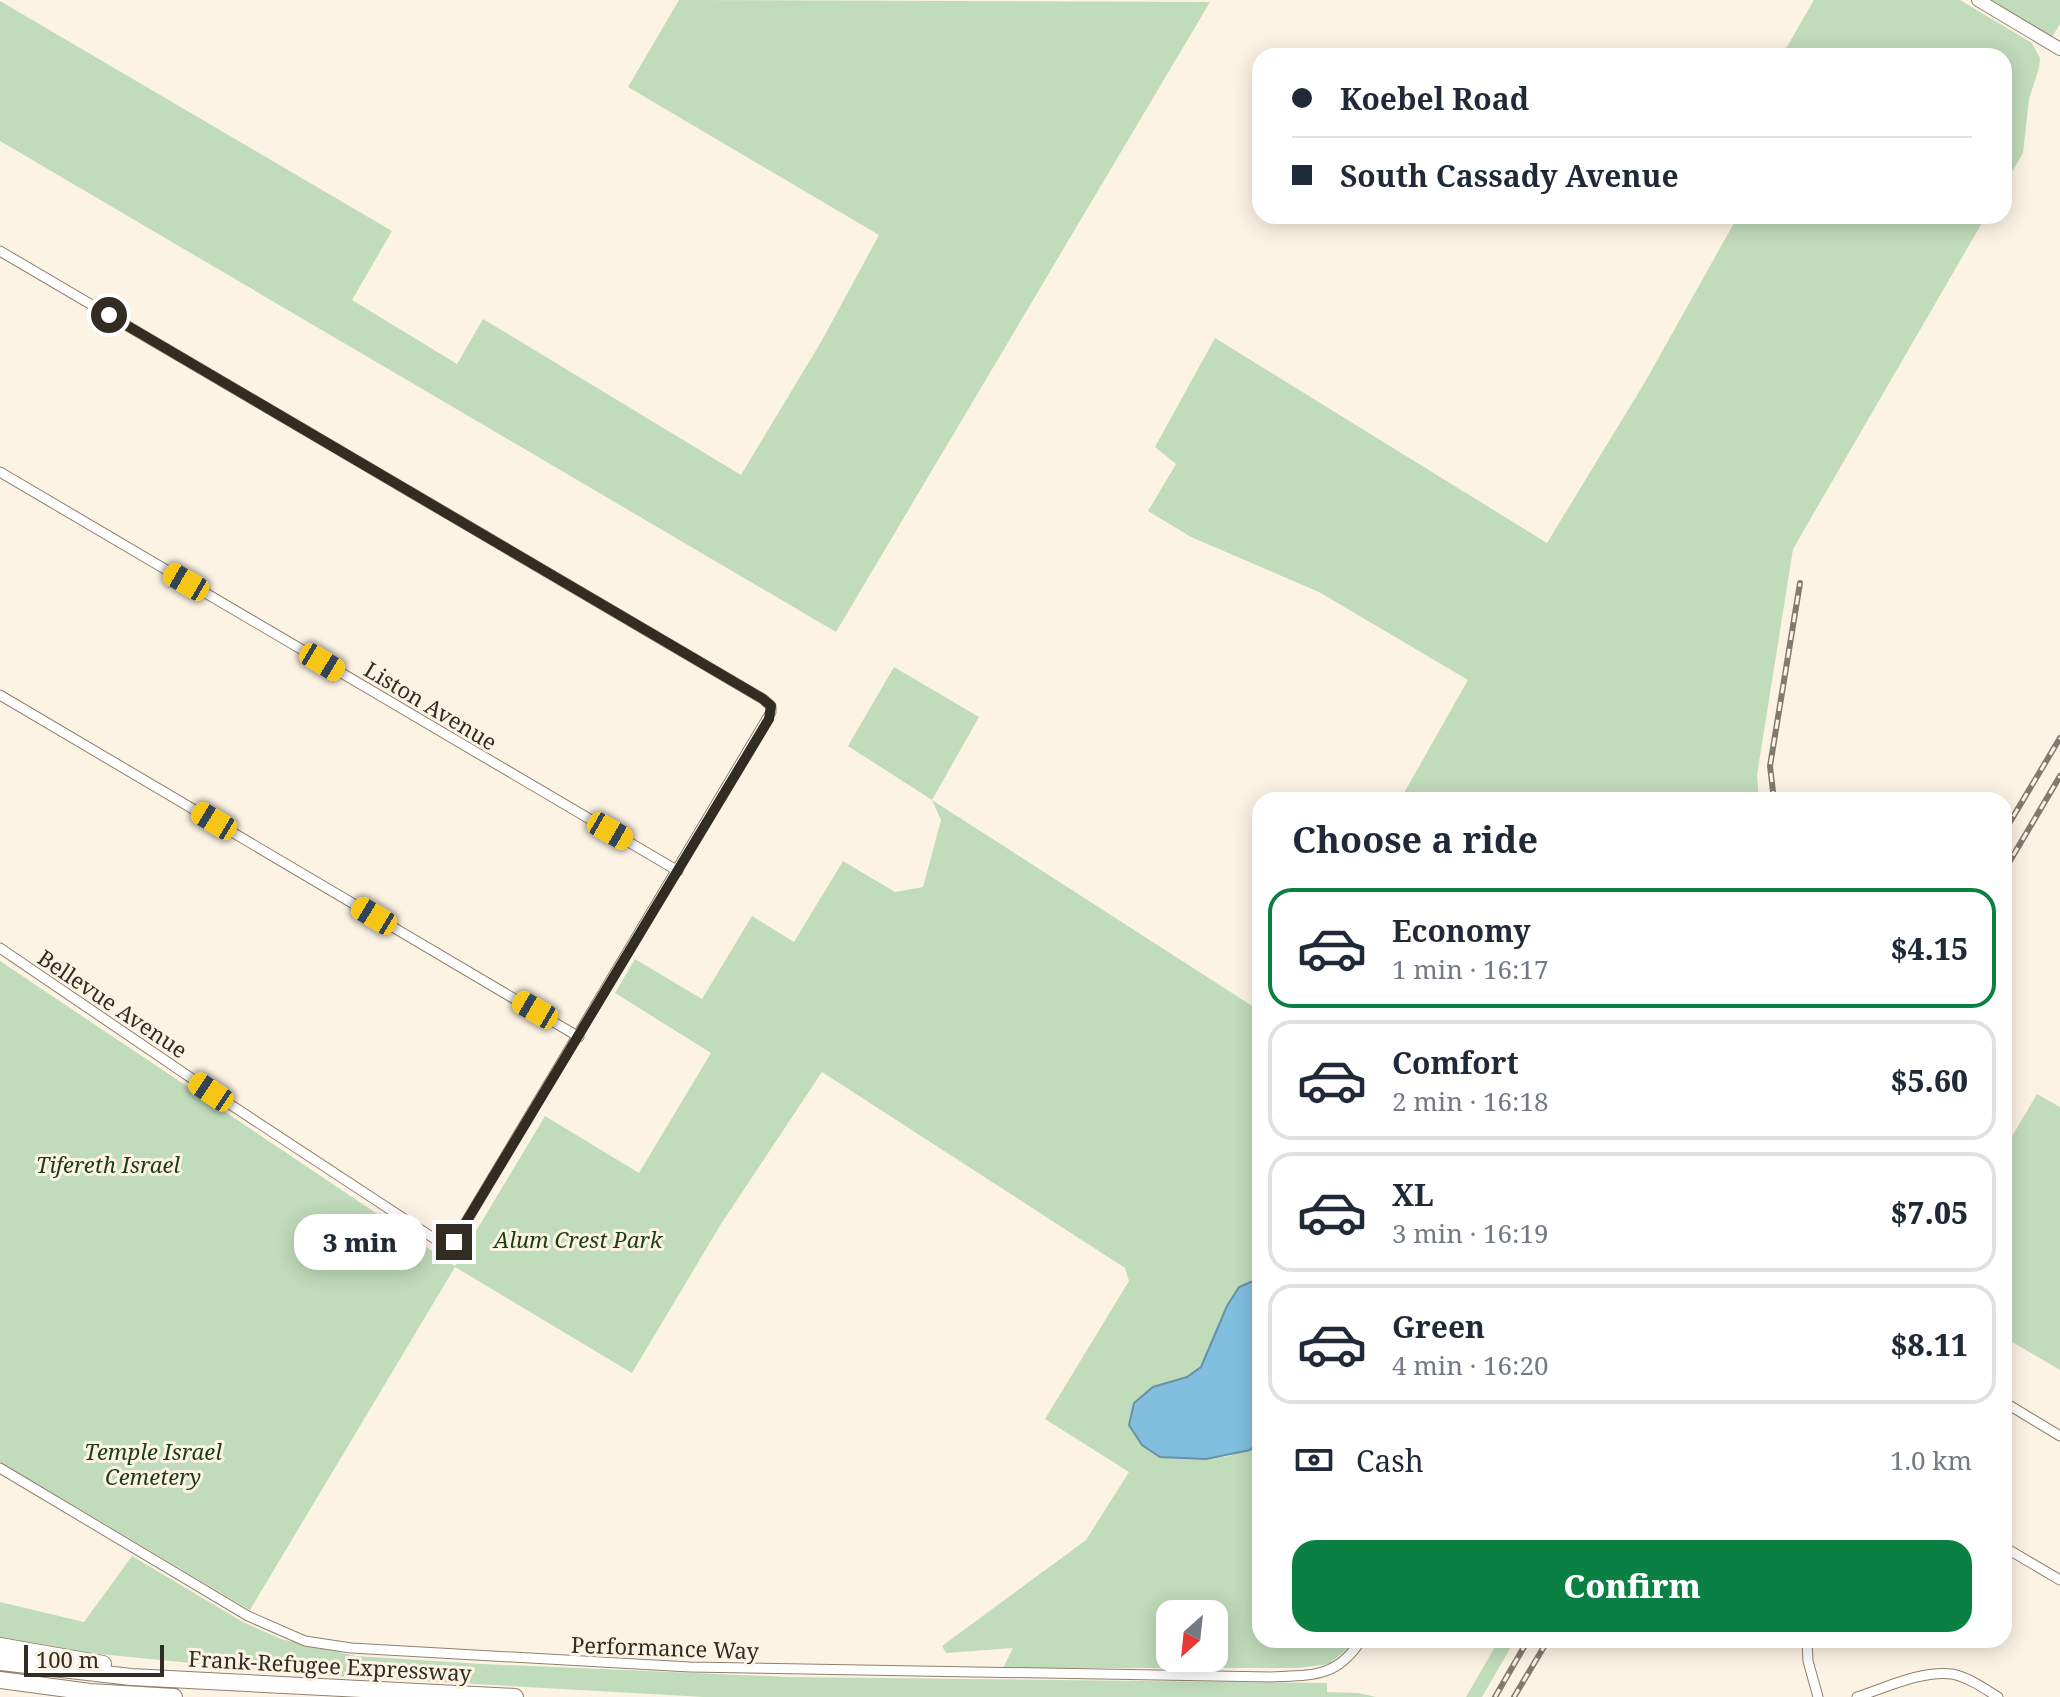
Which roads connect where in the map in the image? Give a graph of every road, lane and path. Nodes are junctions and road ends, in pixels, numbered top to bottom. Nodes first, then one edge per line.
1 (1978, 0) edge
2 (2060, 49) edge
3 (0, 251) edge
4 (0, 472) edge
5 (0, 695) edge
6 (678, 871) junction
7 (0, 948) edge
8 (579, 1037) junction
9 (2012, 1407) edge
10 (2060, 1436) edge
11 (0, 1468) edge
12 (2012, 1552) edge
13 (2060, 1580) edge
14 (0, 1646) edge
15 (1356, 1648) edge
16 (1807, 1648) edge
17 (0, 1662) edge
18 (163, 1678) junction
19 (0, 1680) edge
20 (174, 1697) edge
21 (515, 1697) edge
22 (1818, 1697) edge
23 (1857, 1697) edge
24 (1998, 1697) edge

1 - 2 street
3 - 6 street
4 - 6 street, Liston Avenue
5 - 8 street
6 - 8 street
7 - 8 street, Bellevue Avenue
9 - 10 street
11 - 15 street, Performance Way
12 - 13 street
14 - 18 highway
16 - 22 street
17 - 18 highway, Frank-Refugee Expressway
18 - 21 highway, Frank-Refugee Expressway
19 - 20 highway, Frank-Refugee Expressway
23 - 24 street

